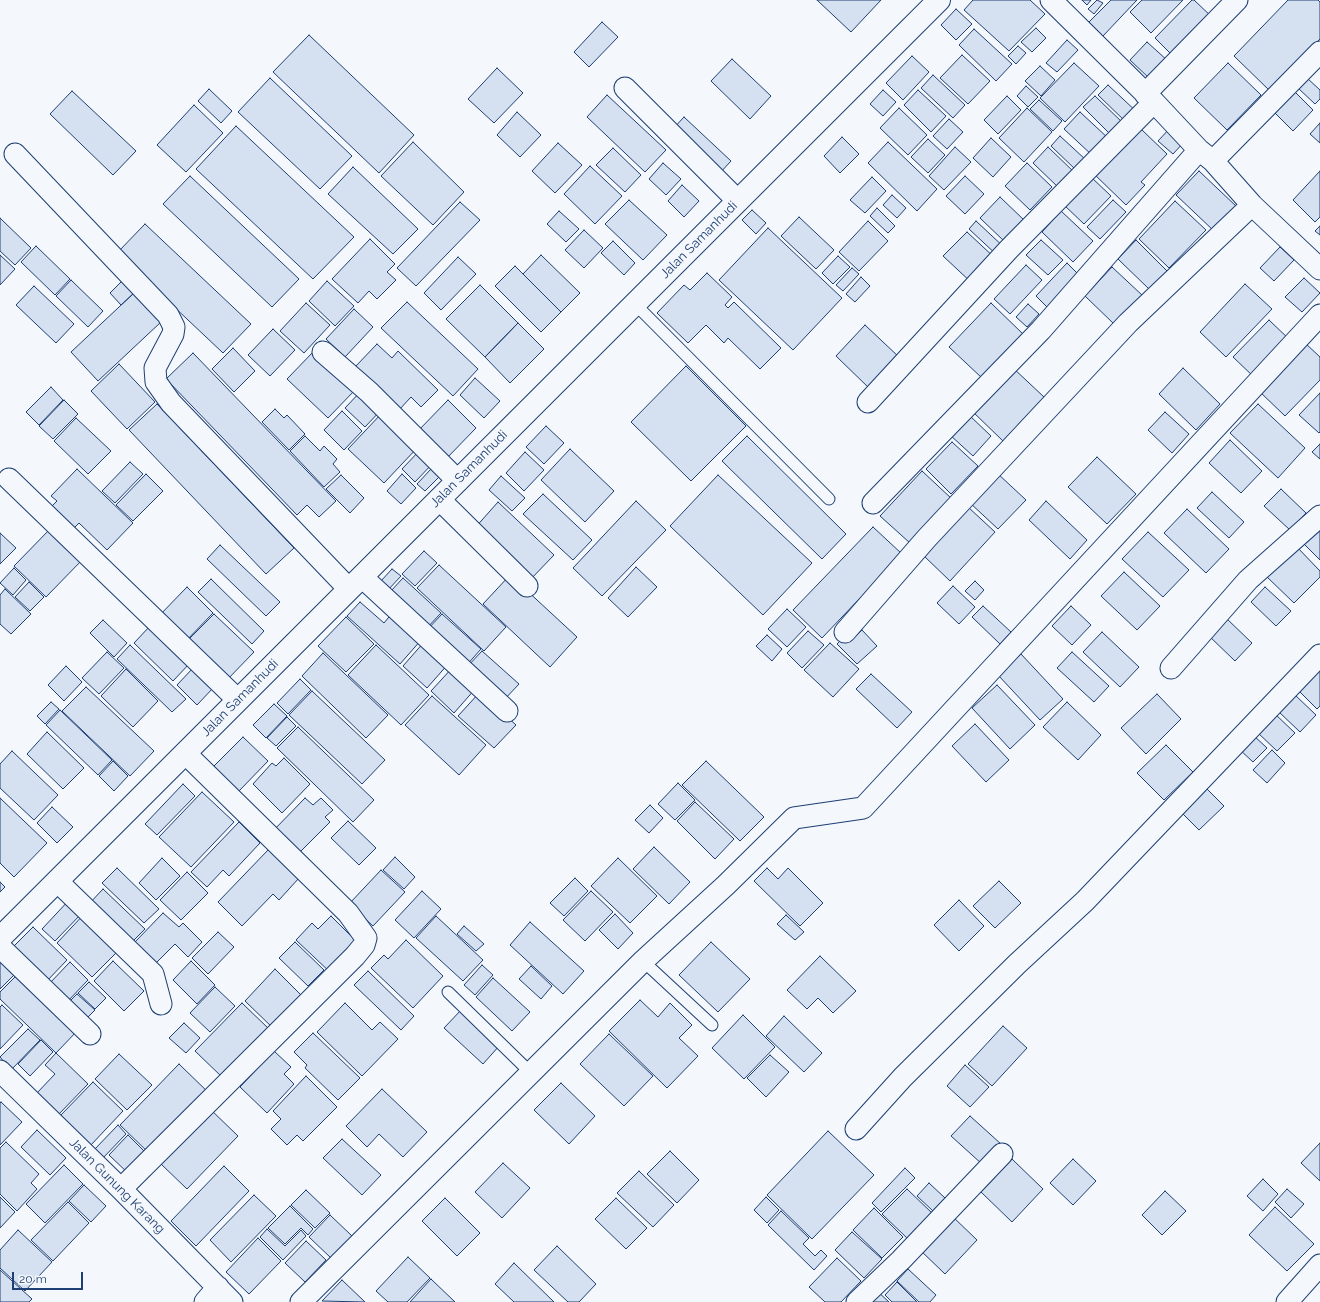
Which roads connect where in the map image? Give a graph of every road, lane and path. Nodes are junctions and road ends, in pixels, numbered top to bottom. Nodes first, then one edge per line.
1 (939, 0) edge
2 (1051, 0) edge
3 (1237, 0) edge
4 (1320, 52) edge
5 (625, 88) dead end
6 (1150, 98) junction
7 (15, 154) dead end
8 (1206, 155) junction
9 (738, 201) junction
10 (1252, 205) junction
11 (1320, 269) edge
12 (634, 304) junction
13 (1320, 315) edge
14 (324, 352) dead end
15 (868, 402) dead end
16 (9, 479) dead end
17 (458, 481) junction
18 (439, 499) junction
19 (829, 499) dead end
20 (873, 503) dead end
21 (1320, 516) edge
22 (355, 583) junction
23 (527, 586) dead end
24 (845, 632) dead end
25 (1320, 655) edge
26 (1171, 668) dead end
27 (238, 700) junction
28 (507, 711) dead end
29 (185, 753) junction
30 (57, 881) junction
31 (0, 938) edge
32 (0, 947) edge
33 (643, 961) junction
34 (448, 992) dead end
35 (161, 1004) dead end
36 (712, 1025) dead end
37 (90, 1034) dead end
38 (0, 1071) edge
39 (531, 1073) junction
40 (856, 1129) dead end
41 (1002, 1154) dead end
42 (121, 1189) junction
43 (1320, 1266) edge
44 (218, 1297) edge
45 (301, 1302) edge
46 (857, 1302) edge
47 (1287, 1302) edge

1 - 9 street, Jalan Samanhudi
2 - 6 street
3 - 6 street
4 - 8 street
5 - 9 street
6 - 8 street
6 - 15 street
7 - 22 street
8 - 10 street
8 - 20 street
9 - 12 street, Jalan Samanhudi
10 - 11 street
10 - 24 street
12 - 17 street, Jalan Samanhudi
12 - 19 lane
13 - 33 street
14 - 17 street
16 - 27 street
17 - 18 street, Jalan Samanhudi
18 - 22 street, Jalan Samanhudi
18 - 23 street
21 - 26 street
22 - 27 street, Jalan Samanhudi
22 - 28 street
25 - 40 street
27 - 29 street, Jalan Samanhudi
29 - 30 street, Jalan Samanhudi
29 - 42 street
30 - 31 street, Jalan Samanhudi
30 - 35 street
32 - 37 street
33 - 36 lane
33 - 39 street
34 - 39 lane
38 - 42 street, Jalan Gunung Karang
39 - 45 street
41 - 46 street
42 - 44 street, Jalan Gunung Karang
43 - 47 street

